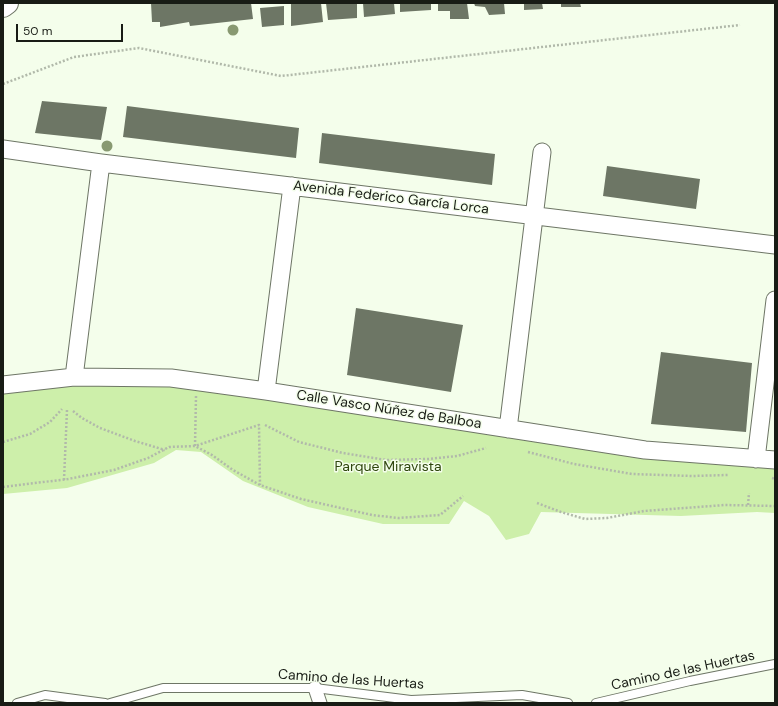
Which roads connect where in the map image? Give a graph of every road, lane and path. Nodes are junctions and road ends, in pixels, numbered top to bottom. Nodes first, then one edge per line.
1 (7, 3) edge
2 (3, 6) edge
3 (740, 25) dead end
4 (3, 84) edge
5 (4, 149) edge
6 (542, 152) dead end
7 (101, 163) junction
8 (292, 186) junction
9 (534, 216) junction
10 (775, 245) edge
11 (775, 300) edge
12 (74, 377) junction
13 (3, 385) edge
14 (266, 391) junction
15 (196, 393) dead end
16 (62, 409) dead end
17 (67, 410) dead end
18 (73, 411) dead end
19 (266, 425) dead end
20 (508, 429) junction
21 (3, 442) edge
22 (195, 446) junction
23 (486, 448) dead end
24 (165, 450) junction
25 (528, 452) dead end
26 (756, 459) junction
27 (775, 460) edge
28 (728, 475) dead end
29 (64, 480) junction
30 (260, 485) junction
31 (3, 487) edge
32 (749, 493) dead end
33 (463, 496) dead end
34 (536, 503) dead end
35 (748, 505) junction
36 (775, 506) edge
37 (775, 664) edge
38 (315, 688) junction
39 (17, 703) edge
40 (105, 703) edge
41 (110, 703) edge
42 (320, 703) edge
43 (568, 703) edge
44 (596, 703) edge

1 - 2 main road
3 - 4 path
5 - 7 street, Avenida Federico García Lorca
6 - 9 street
7 - 8 street, Avenida Federico García Lorca
7 - 12 street
8 - 9 street, Avenida Federico García Lorca
8 - 14 street
9 - 10 street, Avenida Federico García Lorca
9 - 20 street
11 - 26 street
12 - 13 street, Calle Vasco Núñez de Balboa
12 - 14 street, Calle Vasco Núñez de Balboa
14 - 20 street, Calle Vasco Núñez de Balboa
15 - 22 path
16 - 21 path
17 - 29 path
18 - 24 path
19 - 23 path
20 - 26 street, Calle Vasco Núñez de Balboa
22 - 24 path
22 - 30 path
22 - 30 path
24 - 29 path
25 - 28 path
26 - 27 street, Calle Vasco Núñez de Balboa
29 - 31 path
30 - 33 path
32 - 35 path
34 - 35 path
35 - 36 path
37 - 44 lane, Camino de las Huertas
38 - 41 lane, Camino de las Huertas
38 - 42 street
38 - 43 lane, Camino de las Huertas
39 - 40 lane

